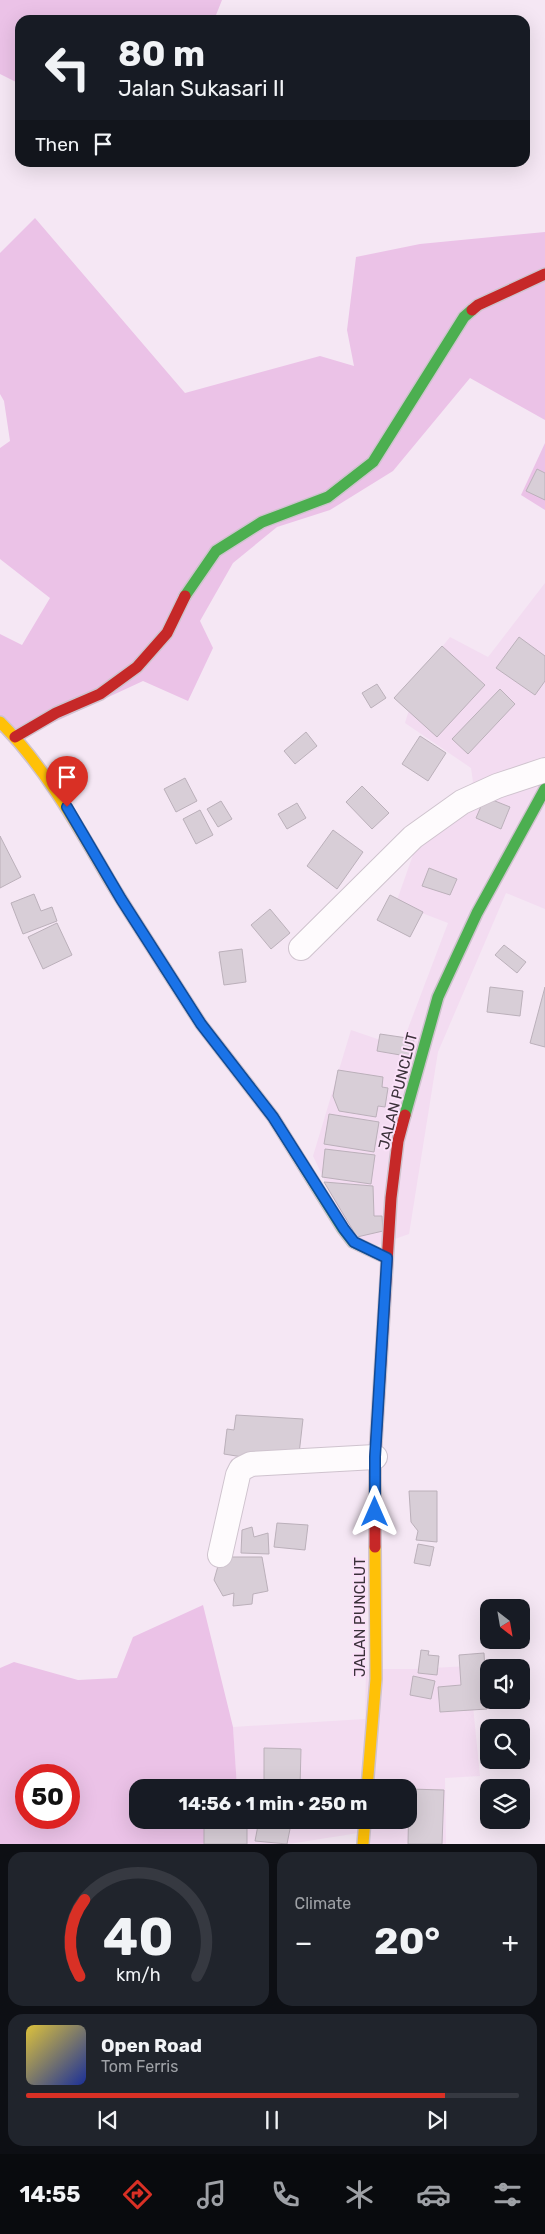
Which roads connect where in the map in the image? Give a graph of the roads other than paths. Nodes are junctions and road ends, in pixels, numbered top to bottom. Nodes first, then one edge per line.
1 (545, 274) edge
2 (0, 722) edge
3 (15, 737) junction
4 (545, 770) edge
5 (545, 789) edge
6 (301, 948) dead end
7 (387, 1258) junction
8 (375, 1457) junction
9 (220, 1555) dead end
10 (369, 1779) edge
11 (364, 1829) edge
12 (363, 1844) edge

1 - 3 street
2 - 3 street
3 - 7 street
4 - 6 street
5 - 7 street, JALAN PUNCLUT
7 - 8 street, JALAN PUNCLUT
8 - 9 street
8 - 10 street, JALAN PUNCLUT
11 - 12 street

